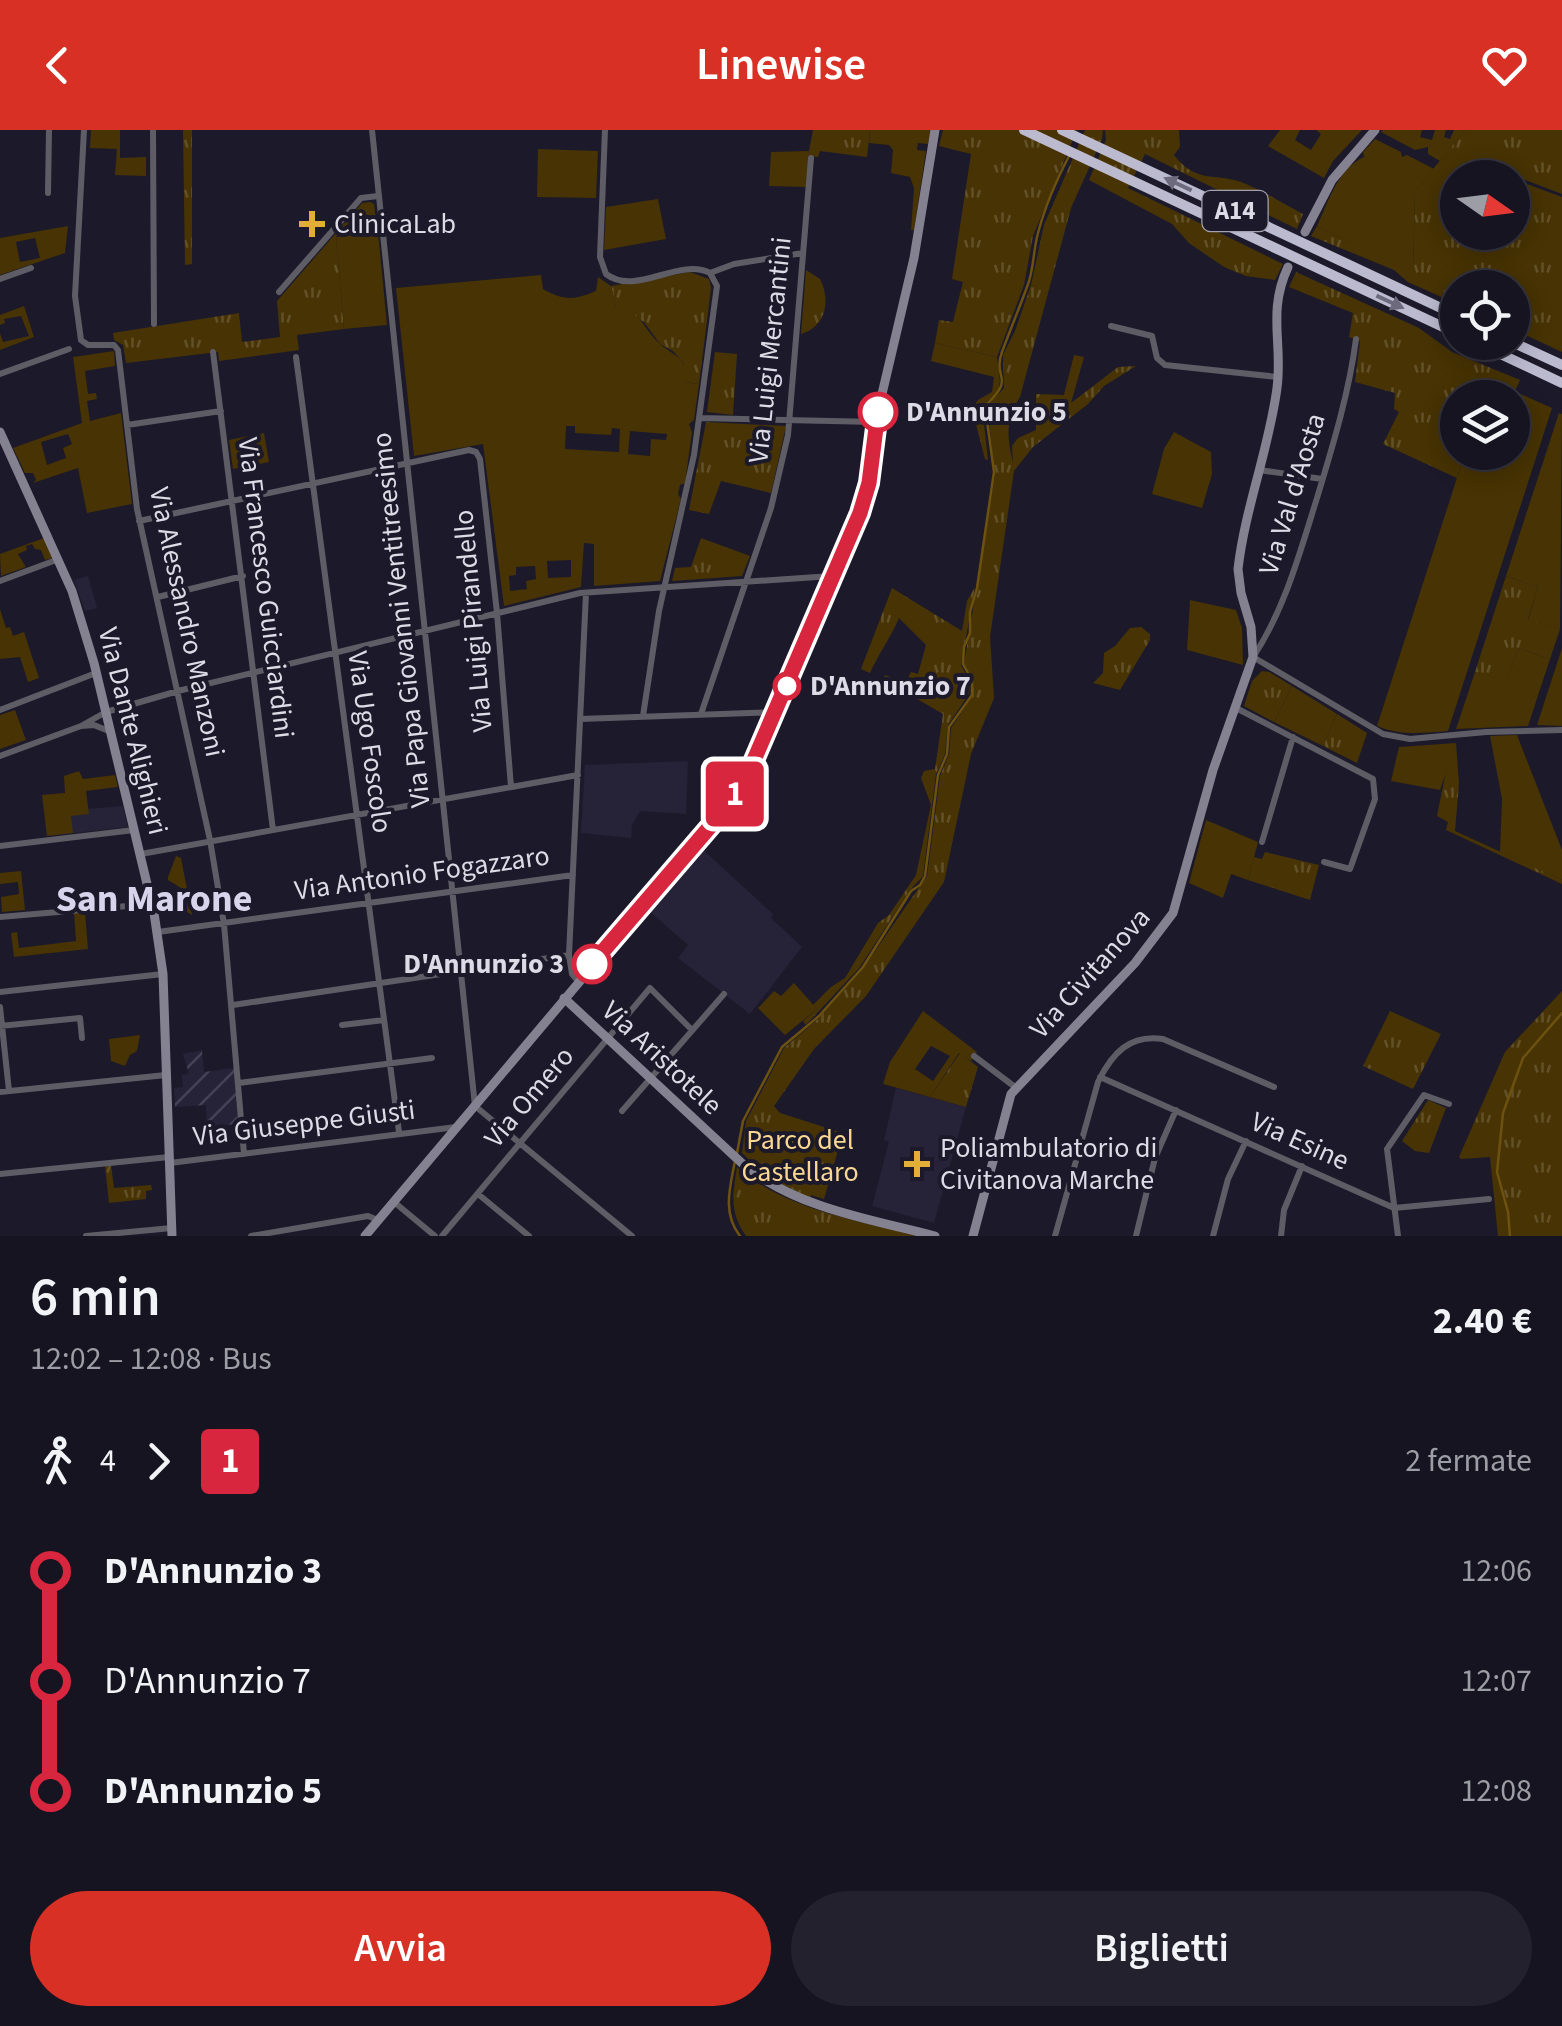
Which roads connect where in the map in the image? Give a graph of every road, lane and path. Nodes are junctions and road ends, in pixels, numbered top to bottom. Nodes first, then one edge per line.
1 (49, 130) edge
2 (84, 130) edge
3 (153, 130) edge
4 (372, 130) edge
5 (605, 130) edge
6 (936, 130) edge
7 (1024, 130) edge
8 (1062, 130) edge
9 (1375, 130) edge
10 (810, 158) dead end
11 (48, 193) dead end
12 (378, 196) junction
13 (1305, 232) dead end
14 (803, 253) junction
15 (1288, 267) dead end
16 (31, 268) dead end
17 (710, 273) junction
18 (0, 279) edge
19 (279, 292) dead end
20 (1440, 307) edge
21 (154, 324) dead end
22 (1110, 326) dead end
23 (1440, 326) edge
24 (1356, 339) dead end
25 (69, 349) dead end
26 (1530, 350) edge
27 (213, 352) dead end
28 (296, 357) dead end
29 (1512, 360) edge
30 (1562, 365) edge
31 (0, 374) edge
32 (1278, 377) junction
33 (1562, 384) edge
34 (221, 411) junction
35 (700, 418) junction
36 (790, 420) junction
37 (876, 422) junction
38 (127, 425) junction
39 (0, 432) edge
40 (3, 447) edge
41 (407, 463) junction
42 (1259, 470) junction
43 (1322, 479) junction
44 (313, 483) junction
45 (233, 501) junction
46 (140, 521) junction
47 (60, 559) junction
48 (243, 576) junction
49 (834, 576) junction
50 (0, 580) edge
51 (746, 582) junction
52 (665, 587) junction
53 (586, 593) junction
54 (158, 597) junction
55 (497, 612) junction
56 (424, 630) junction
57 (335, 652) junction
58 (1254, 657) junction
59 (255, 672) junction
60 (96, 673) junction
61 (178, 691) junction
62 (1236, 708) junction
63 (0, 710) edge
64 (776, 712) junction
65 (701, 714) junction
66 (644, 716) junction
67 (98, 718) junction
68 (580, 718) junction
69 (1562, 730) edge
70 (111, 732) junction
71 (1293, 736) junction
72 (0, 756) edge
73 (578, 775) junction
74 (511, 787) junction
75 (442, 800) junction
76 (357, 815) junction
77 (135, 830) junction
78 (273, 830) junction
79 (210, 840) junction
80 (1262, 842) dead end
81 (0, 846) edge
82 (142, 854) junction
83 (1324, 862) dead end
84 (573, 874) junction
85 (452, 891) junction
86 (369, 903) junction
87 (152, 904) junction
88 (0, 917) edge
89 (224, 924) junction
90 (158, 932) junction
91 (569, 955) junction
92 (460, 972) junction
93 (163, 974) junction
94 (578, 981) junction
95 (380, 984) junction
96 (0, 992) edge
97 (724, 994) dead end
98 (564, 998) junction
99 (233, 1005) junction
100 (0, 1006) edge
101 (384, 1020) junction
102 (1, 1026) edge
103 (342, 1026) dead end
104 (692, 1030) junction
105 (82, 1038) dead end
106 (607, 1038) junction
107 (974, 1056) dead end
108 (432, 1058) dead end
109 (390, 1064) junction
110 (166, 1075) junction
111 (1100, 1077) junction
112 (651, 1079) junction
113 (239, 1083) junction
114 (1015, 1087) junction
115 (1274, 1087) dead end
116 (4, 1092) edge
117 (1449, 1104) dead end
118 (475, 1106) junction
119 (1176, 1110) junction
120 (622, 1112) dead end
121 (450, 1130) junction
122 (399, 1132) junction
123 (1246, 1141) junction
124 (520, 1143) junction
125 (244, 1154) junction
126 (170, 1160) junction
127 (1302, 1166) junction
128 (0, 1174) edge
129 (478, 1194) junction
130 (1489, 1199) dead end
131 (394, 1202) junction
132 (1394, 1208) junction
133 (378, 1220) junction
134 (172, 1232) edge
135 (86, 1236) edge
136 (251, 1236) edge
137 (365, 1236) edge
138 (435, 1236) edge
139 (442, 1236) edge
140 (529, 1236) edge
141 (632, 1236) edge
142 (935, 1236) edge
143 (973, 1236) edge
144 (1055, 1236) edge
145 (1136, 1236) edge
146 (1213, 1236) edge
147 (1281, 1236) edge
148 (1398, 1236) edge

1 - 11 street
2 - 38 street, Via Alessandro Manzoni
3 - 21 street
4 - 12 street, Via Papa Giovanni Ventitreesimo
5 - 17 street
6 - 37 main road
7 -> 23 highway, A14
20 -> 8 highway, A14
9 - 13 main road
10 - 14 street, Via Luigi Mercantini
12 - 19 street
12 - 41 street, Via Papa Giovanni Ventitreesimo
14 - 17 street
14 - 36 street, Via Luigi Mercantini
15 - 32 main road, Via Civitanova
16 - 18 street
17 - 35 street
22 - 32 street
24 - 43 street, Via Val d'Aosta
25 - 31 street
26 - 30 highway
27 - 34 street, Via Francesco Guicciardini
28 - 44 street, Via Ugo Foscolo
29 - 33 highway
32 - 42 main road, Via Civitanova
34 - 38 street
34 - 45 street, Via Francesco Guicciardini
35 - 36 street
35 - 52 street
36 - 37 street
36 - 51 street, Via Luigi Mercantini
37 - 49 main road
38 - 46 street, Via Alessandro Manzoni
39 - 40 main road, Via Dante Alighieri
40 - 47 main road, Via Dante Alighieri
41 - 44 street
41 - 55 street, Via Luigi Pirandello
41 - 56 street, Via Papa Giovanni Ventitreesimo
42 - 43 street
42 - 58 main road, Via Civitanova
43 - 58 street, Via Val d'Aosta
44 - 45 street
44 - 57 street, Via Ugo Foscolo
45 - 46 street
45 - 48 street, Via Francesco Guicciardini
46 - 54 street, Via Alessandro Manzoni
47 - 50 street
47 - 60 main road, Via Dante Alighieri
48 - 54 street
48 - 59 street, Via Francesco Guicciardini
49 - 51 street
49 - 64 main road
51 - 52 street
51 - 65 street, Via Luigi Mercantini
52 - 53 street
52 - 66 street
53 - 55 street
53 - 68 street
54 - 61 street, Via Alessandro Manzoni
55 - 56 street
55 - 74 street, Via Luigi Pirandello
56 - 57 street
56 - 75 street, Via Papa Giovanni Ventitreesimo
57 - 59 street
57 - 76 street, Via Ugo Foscolo
58 - 62 main road, Via Civitanova
58 - 69 street
59 - 61 street
59 - 78 street, Via Francesco Guicciardini
60 - 63 street
60 - 67 main road, Via Dante Alighieri
61 - 67 street
61 - 79 street, Via Alessandro Manzoni
62 - 71 street
62 - 114 main road, Via Civitanova
64 - 65 street
64 - 94 main road
65 - 66 street
66 - 68 street
67 - 70 main road, Via Dante Alighieri
67 - 70 street
67 - 72 street
68 - 73 street
70 - 77 main road, Via Dante Alighieri
71 - 80 street
71 - 83 street
73 - 74 street
73 - 84 street
74 - 75 street
75 - 76 street
75 - 85 street, Via Papa Giovanni Ventitreesimo
76 - 78 street
76 - 86 street, Via Ugo Foscolo
77 - 81 street
77 - 82 main road, Via Dante Alighieri
78 - 79 street
79 - 82 street
79 - 89 street, Via Alessandro Manzoni
82 - 87 main road, Via Dante Alighieri
84 - 85 street, Via Antonio Fogazzaro
84 - 91 street
85 - 86 street, Via Antonio Fogazzaro
85 - 92 street, Via Papa Giovanni Ventitreesimo
86 - 89 street, Via Antonio Fogazzaro
86 - 95 street, Via Ugo Foscolo
87 - 88 street
87 - 90 main road, Via Dante Alighieri
89 - 90 street, Via Antonio Fogazzaro
89 - 99 street, Via Alessandro Manzoni
90 - 93 main road, Via Dante Alighieri
91 - 92 street
91 - 94 street
92 - 95 street
92 - 118 street, Via Papa Giovanni Ventitreesimo
93 - 96 street
93 - 110 main road, Via Dante Alighieri
94 - 98 main road
95 - 99 street
95 - 101 street, Via Ugo Foscolo
97 - 104 street
98 - 106 main road, Via Aristotele
98 - 118 main road
99 - 113 street, Via Alessandro Manzoni
100 - 102 street
101 - 103 street
101 - 109 street, Via Ugo Foscolo
102 - 105 street
102 - 116 street
104 - 106 street, Via Omero
104 - 112 street
106 - 112 main road, Via Aristotele
106 - 124 street, Via Omero
107 - 114 street
108 - 109 street
109 - 113 street
109 - 122 street, Via Ugo Foscolo
110 - 116 street
110 - 126 main road, Via Dante Alighieri
111 - 115 street
111 - 119 street, Via Esine
111 - 144 street
112 - 120 street
112 - 142 main road, Via Aristotele
113 - 125 street, Via Alessandro Manzoni
114 - 143 main road, Via Civitanova
117 - 132 street
118 - 121 main road
118 - 124 street
119 - 123 street, Via Esine
119 - 145 street
121 - 122 street, Via Giuseppe Giusti
121 - 131 main road
122 - 125 street, Via Giuseppe Giusti
123 - 127 street, Via Esine
123 - 146 street
124 - 129 street, Via Omero
124 - 141 street
125 - 126 street, Via Giuseppe Giusti
126 - 128 street, Via Giuseppe Giusti
126 - 134 main road, Via Dante Alighieri
127 - 132 street, Via Esine
127 - 147 street
129 - 139 street, Via Omero
129 - 140 street
130 - 132 street, Via Esine
131 - 133 main road
131 - 138 street
132 - 148 street
133 - 136 street
133 - 137 main road
134 - 135 street

